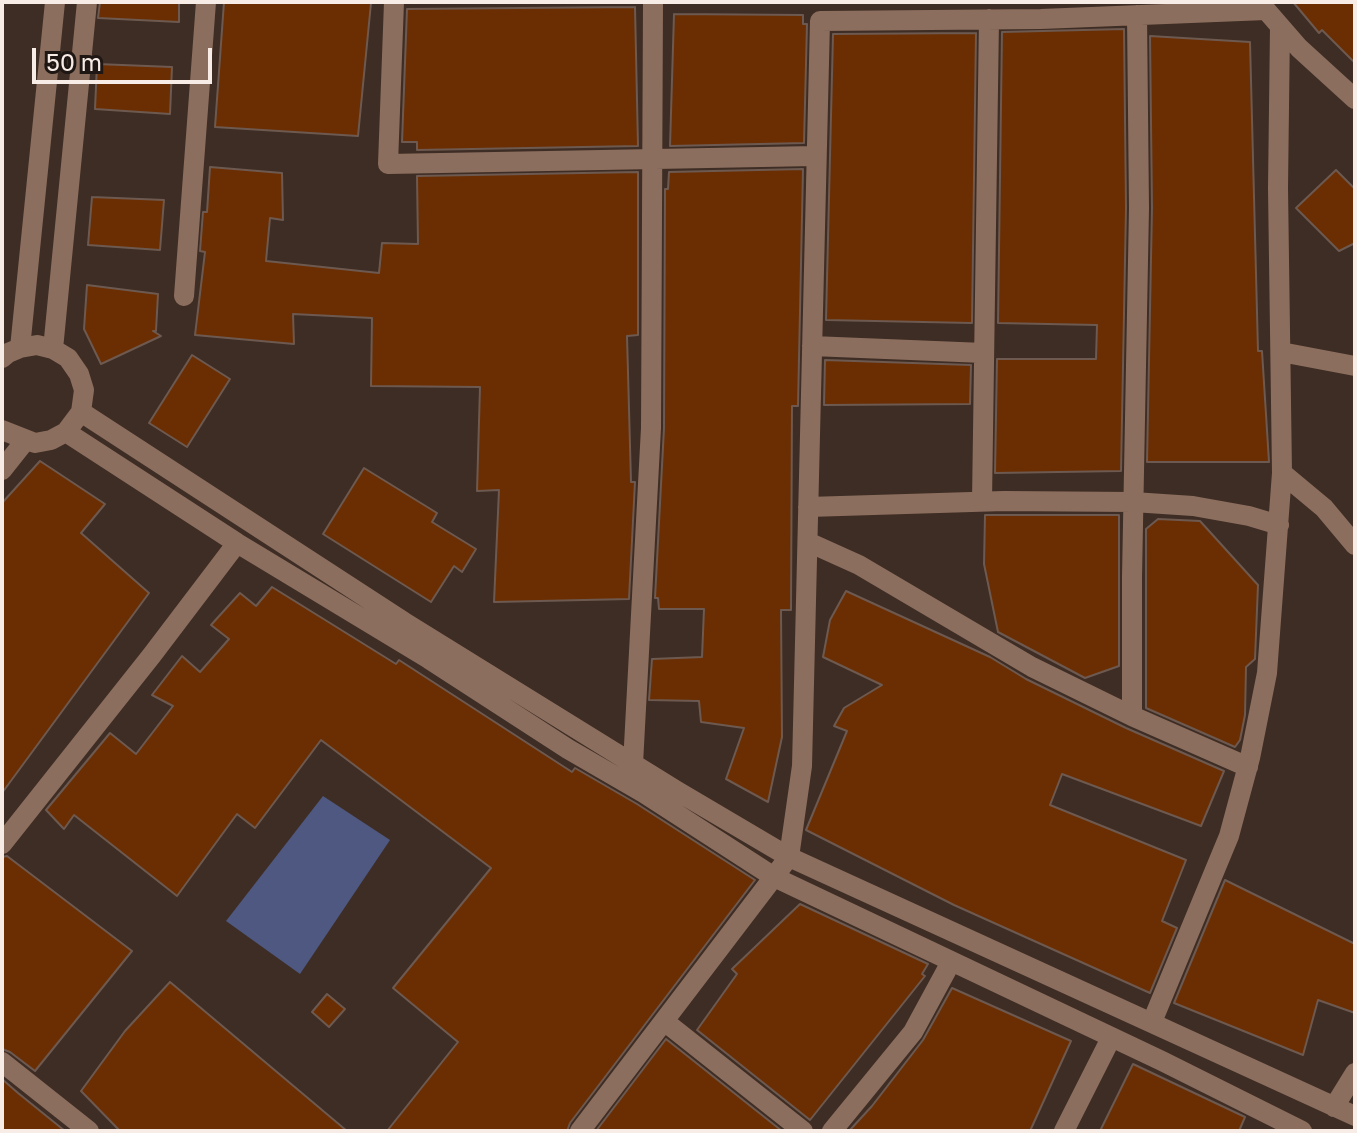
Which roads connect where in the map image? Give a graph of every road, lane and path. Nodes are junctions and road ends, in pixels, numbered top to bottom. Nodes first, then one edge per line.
1 (55, 2) edge
2 (87, 2) edge
3 (206, 2) edge
4 (394, 2) edge
5 (653, 2) edge
6 (1264, 6) edge
7 (818, 11) edge
8 (1137, 15) junction
9 (989, 19) junction
10 (1280, 27) junction
11 (1355, 99) edge
12 (815, 156) junction
13 (652, 160) junction
14 (184, 296) dead end
15 (812, 346) junction
16 (53, 349) junction
17 (1281, 352) junction
18 (984, 353) junction
19 (7, 355) edge
20 (1355, 366) edge
21 (81, 412) junction
22 (2, 430) edge
23 (66, 432) junction
24 (25, 441) junction
25 (2, 470) edge
26 (1282, 473) junction
27 (982, 501) junction
28 (1133, 502) junction
29 (808, 507) junction
30 (1279, 525) junction
31 (808, 542) junction
32 (237, 543) junction
33 (1355, 545) edge
34 (1132, 716) junction
35 (633, 764) junction
36 (1248, 767) junction
37 (10, 818) edge
38 (2, 844) edge
39 (789, 857) junction
40 (774, 877) junction
41 (951, 962) junction
42 (664, 1021) junction
43 (1152, 1022) junction
44 (1111, 1038) junction
45 (2, 1062) edge
46 (1355, 1073) edge
47 (1334, 1107) junction
48 (1355, 1116) edge
49 (89, 1131) edge
50 (580, 1131) edge
51 (803, 1131) edge
52 (832, 1131) edge
53 (1064, 1131) edge
54 (1302, 1131) edge

1 - 19 street
2 - 16 street
3 - 14 street
4 - 13 street
5 - 13 street
6 - 8 street
6 - 10 street
7 - 9 street
7 - 12 street
8 - 9 street
8 - 28 street
9 - 18 street
10 - 11 street
10 - 17 street
12 - 13 street
12 - 15 street
13 - 35 street
15 - 18 street
15 - 29 street
16 - 19 street
16 - 21 street
17 - 20 street
17 - 26 street
18 - 27 street
21 - 23 street
21 - 35 street
22 - 24 street
23 - 24 street
23 - 32 street
24 - 25 street
26 - 30 street
26 - 33 street
27 - 28 street
27 - 29 street
28 - 30 street
28 - 34 street
29 - 31 street
30 - 36 street
31 - 34 street
31 - 39 street
32 - 37 street
32 - 40 street
34 - 36 street
35 - 39 street
36 - 43 street
37 - 38 street
39 - 40 street
39 - 43 street
40 - 41 street
40 - 42 street
41 - 44 street
41 - 52 street
42 - 50 street
42 - 51 street
43 - 47 street
44 - 53 street
44 - 54 street
45 - 49 street
46 - 47 street
47 - 48 street

